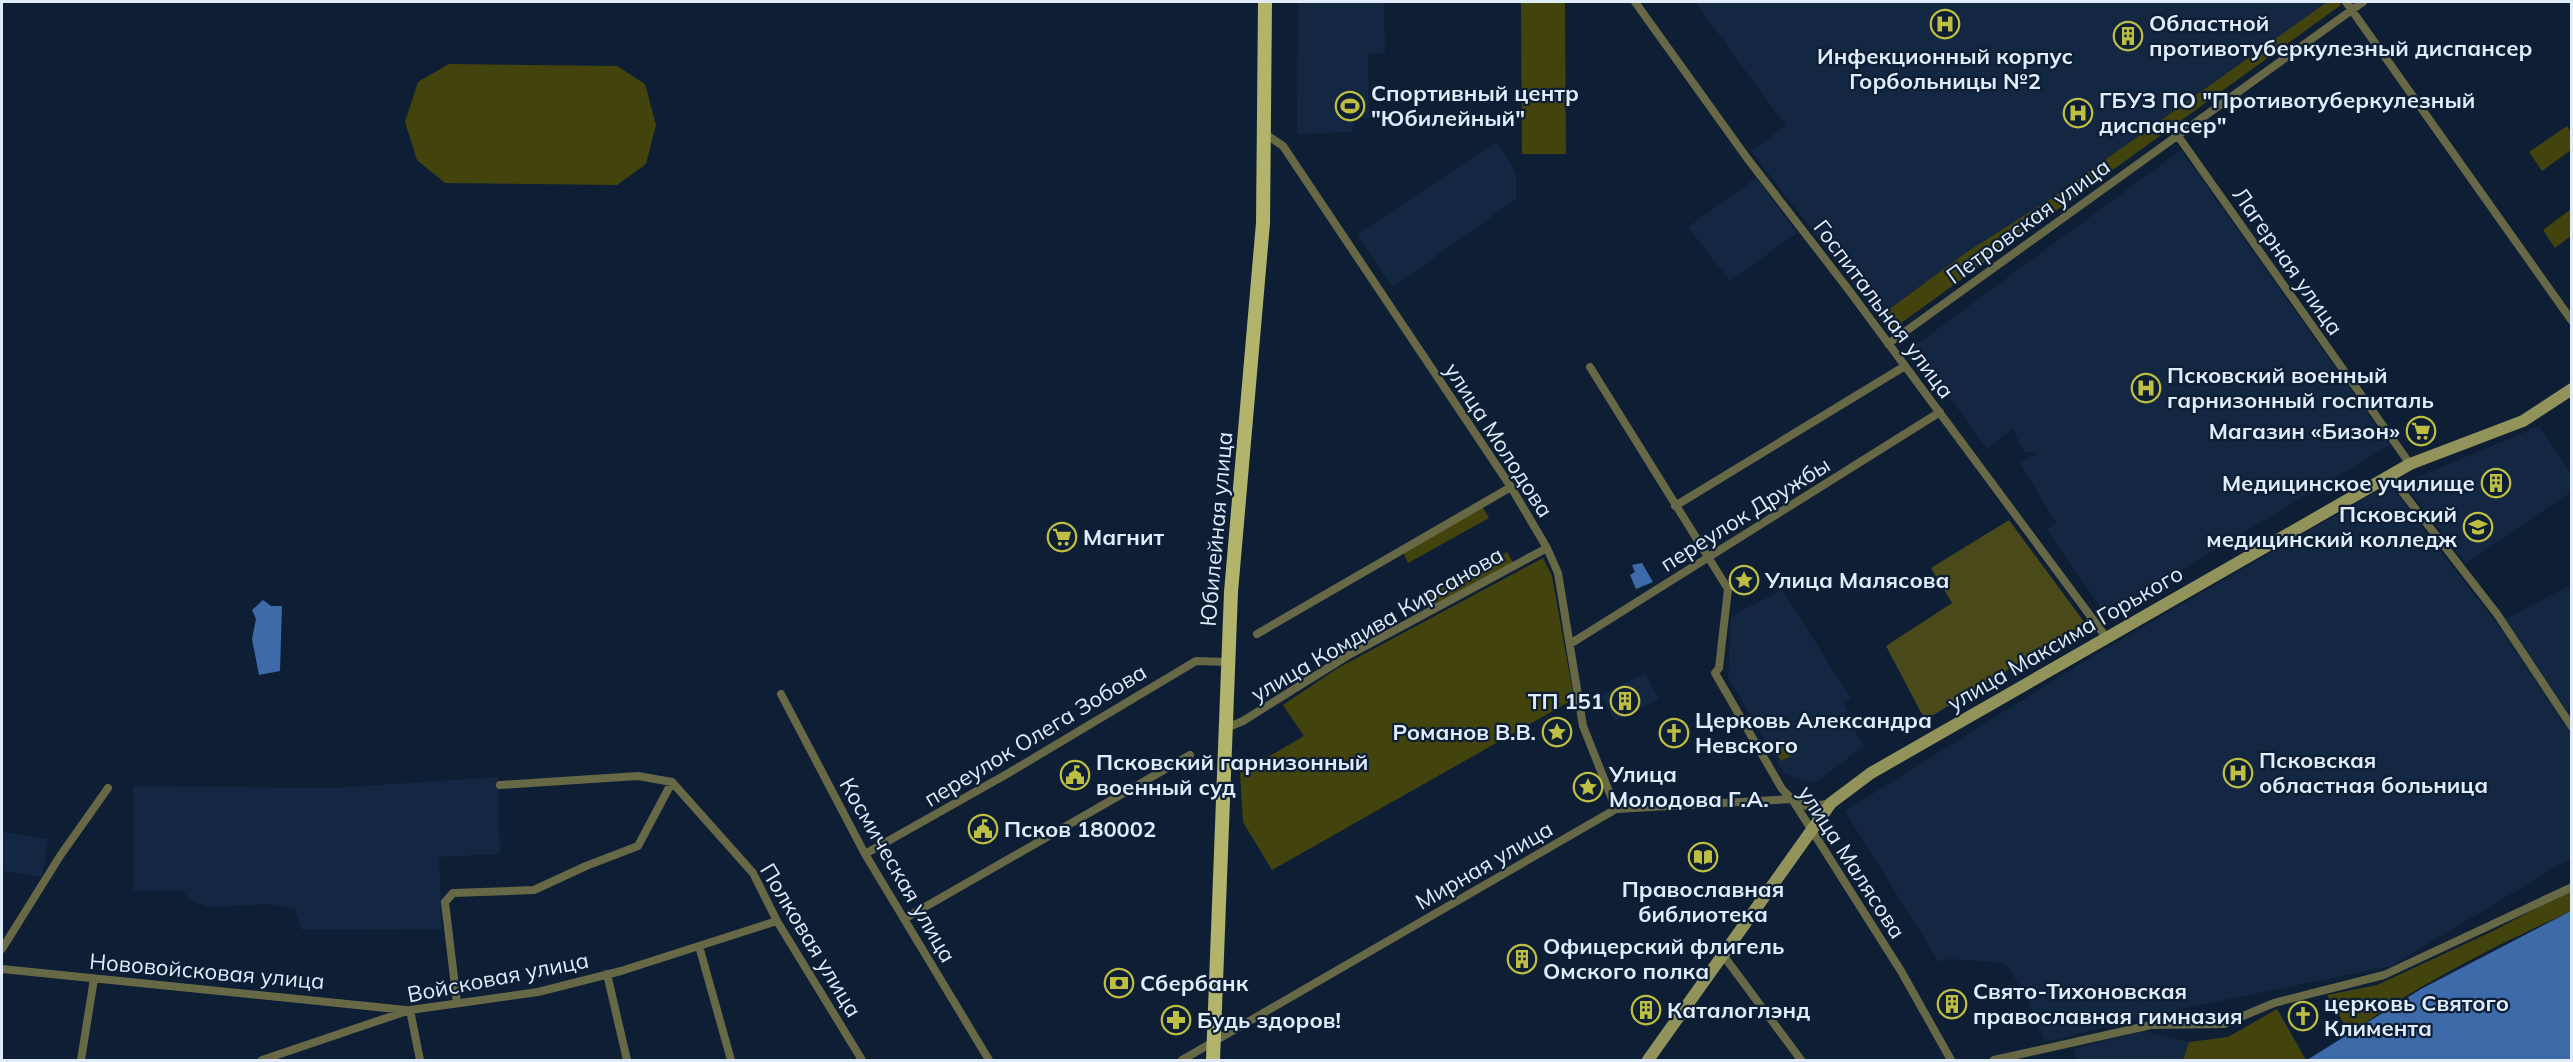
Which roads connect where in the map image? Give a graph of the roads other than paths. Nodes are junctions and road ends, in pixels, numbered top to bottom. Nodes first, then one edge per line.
1 (1265, 2) edge
2 (1635, 2) edge
3 (2346, 2) edge
4 (2363, 2) edge
5 (2352, 10) junction
6 (1264, 133) junction
7 (2178, 136) junction
8 (2571, 321) edge
9 (1888, 344) junction
10 (1905, 366) junction
11 (1590, 367) dead end
12 (2571, 389) edge
13 (1940, 412) junction
14 (2410, 464) junction
15 (2390, 476) junction
16 (1511, 487) junction
17 (1675, 506) junction
18 (1547, 548) junction
19 (1708, 559) junction
20 (1257, 634) dead end
21 (2106, 637) junction
22 (1570, 644) junction
23 (1227, 662) junction
24 (781, 694) dead end
25 (2571, 728) edge
26 (1224, 729) junction
27 (1190, 755) dead end
28 (672, 782) junction
29 (500, 784) dead end
30 (108, 788) dead end
31 (1792, 799) junction
32 (1831, 803) junction
33 (1616, 809) junction
34 (1811, 830) junction
35 (865, 854) junction
36 (2571, 887) edge
37 (904, 919) junction
38 (777, 921) junction
39 (699, 946) junction
40 (2, 949) edge
41 (1723, 955) junction
42 (2, 969) edge
43 (607, 974) junction
44 (94, 979) junction
45 (457, 1003) junction
46 (410, 1010) junction
47 (1213, 1043) junction
48 (81, 1060) edge
49 (262, 1060) edge
50 (420, 1060) edge
51 (627, 1060) edge
52 (731, 1060) edge
53 (862, 1060) edge
54 (989, 1060) edge
55 (1182, 1060) edge
56 (1213, 1060) edge
57 (1648, 1060) edge
58 (1801, 1060) edge
59 (1951, 1060) edge
60 (1994, 1060) edge

1 - 6 main road, Юбилейная улица
2 - 9 street, Госпитальная улица
3 - 5 street
4 - 5 street, Петровская улица
5 - 7 street, Петровская улица
5 - 8 street
6 - 16 street, улица Молодова
6 - 23 main road, Юбилейная улица
7 - 9 street, Петровская улица
7 - 14 street, Лагерная улица
9 - 10 street, Госпитальная улица
10 - 13 street, Госпитальная улица
10 - 17 street, переулок Дружбы
11 - 17 street, улица Малясова
12 - 14 main road, улица Максима Горького
13 - 19 street, переулок Дружбы
13 - 21 street, Госпитальная улица
14 - 15 main road, улица Максима Горького
15 - 21 main road, улица Максима Горького
15 - 25 street
16 - 18 street, улица Молодова
16 - 20 street
17 - 19 street, улица Малясова
18 - 22 street, улица Молодова
18 - 26 street, улица Комдива Кирсанова
19 - 22 street, переулок Дружбы
19 - 31 street, улица Малясова
21 - 32 main road, улица Максима Горького
22 - 33 street, улица Молодова
23 - 26 main road, Юбилейная улица
23 - 35 street, переулок Олега Зобова
24 - 35 street, Космическая улица
26 - 47 main road, Юбилейная улица
27 - 37 street
28 - 29 street
28 - 38 street, Полковая улица
28 - 45 street
30 - 40 street
31 - 32 street, Мирная улица
31 - 33 street, Мирная улица
31 - 34 street, улица Малясова
32 - 34 main road, улица Максима Горького
33 - 47 street, Мирная улица
34 - 41 main road, улица Максима Горького
34 - 59 street, улица Малясова
35 - 37 street, Космическая улица
36 - 60 street
37 - 54 street, Космическая улица
38 - 39 street, Войсковая улица
38 - 53 street, Полковая улица
39 - 43 street, Войсковая улица
39 - 52 street
41 - 57 main road, улица Максима Горького
41 - 58 street
42 - 44 street, Нововойсковая улица
43 - 45 street, Войсковая улица
43 - 51 street
44 - 46 street, Нововойсковая улица
44 - 48 street
45 - 46 street, Войсковая улица
46 - 49 street, Войсковая улица
46 - 50 street
47 - 55 street, Мирная улица
47 - 56 main road, Юбилейная улица

